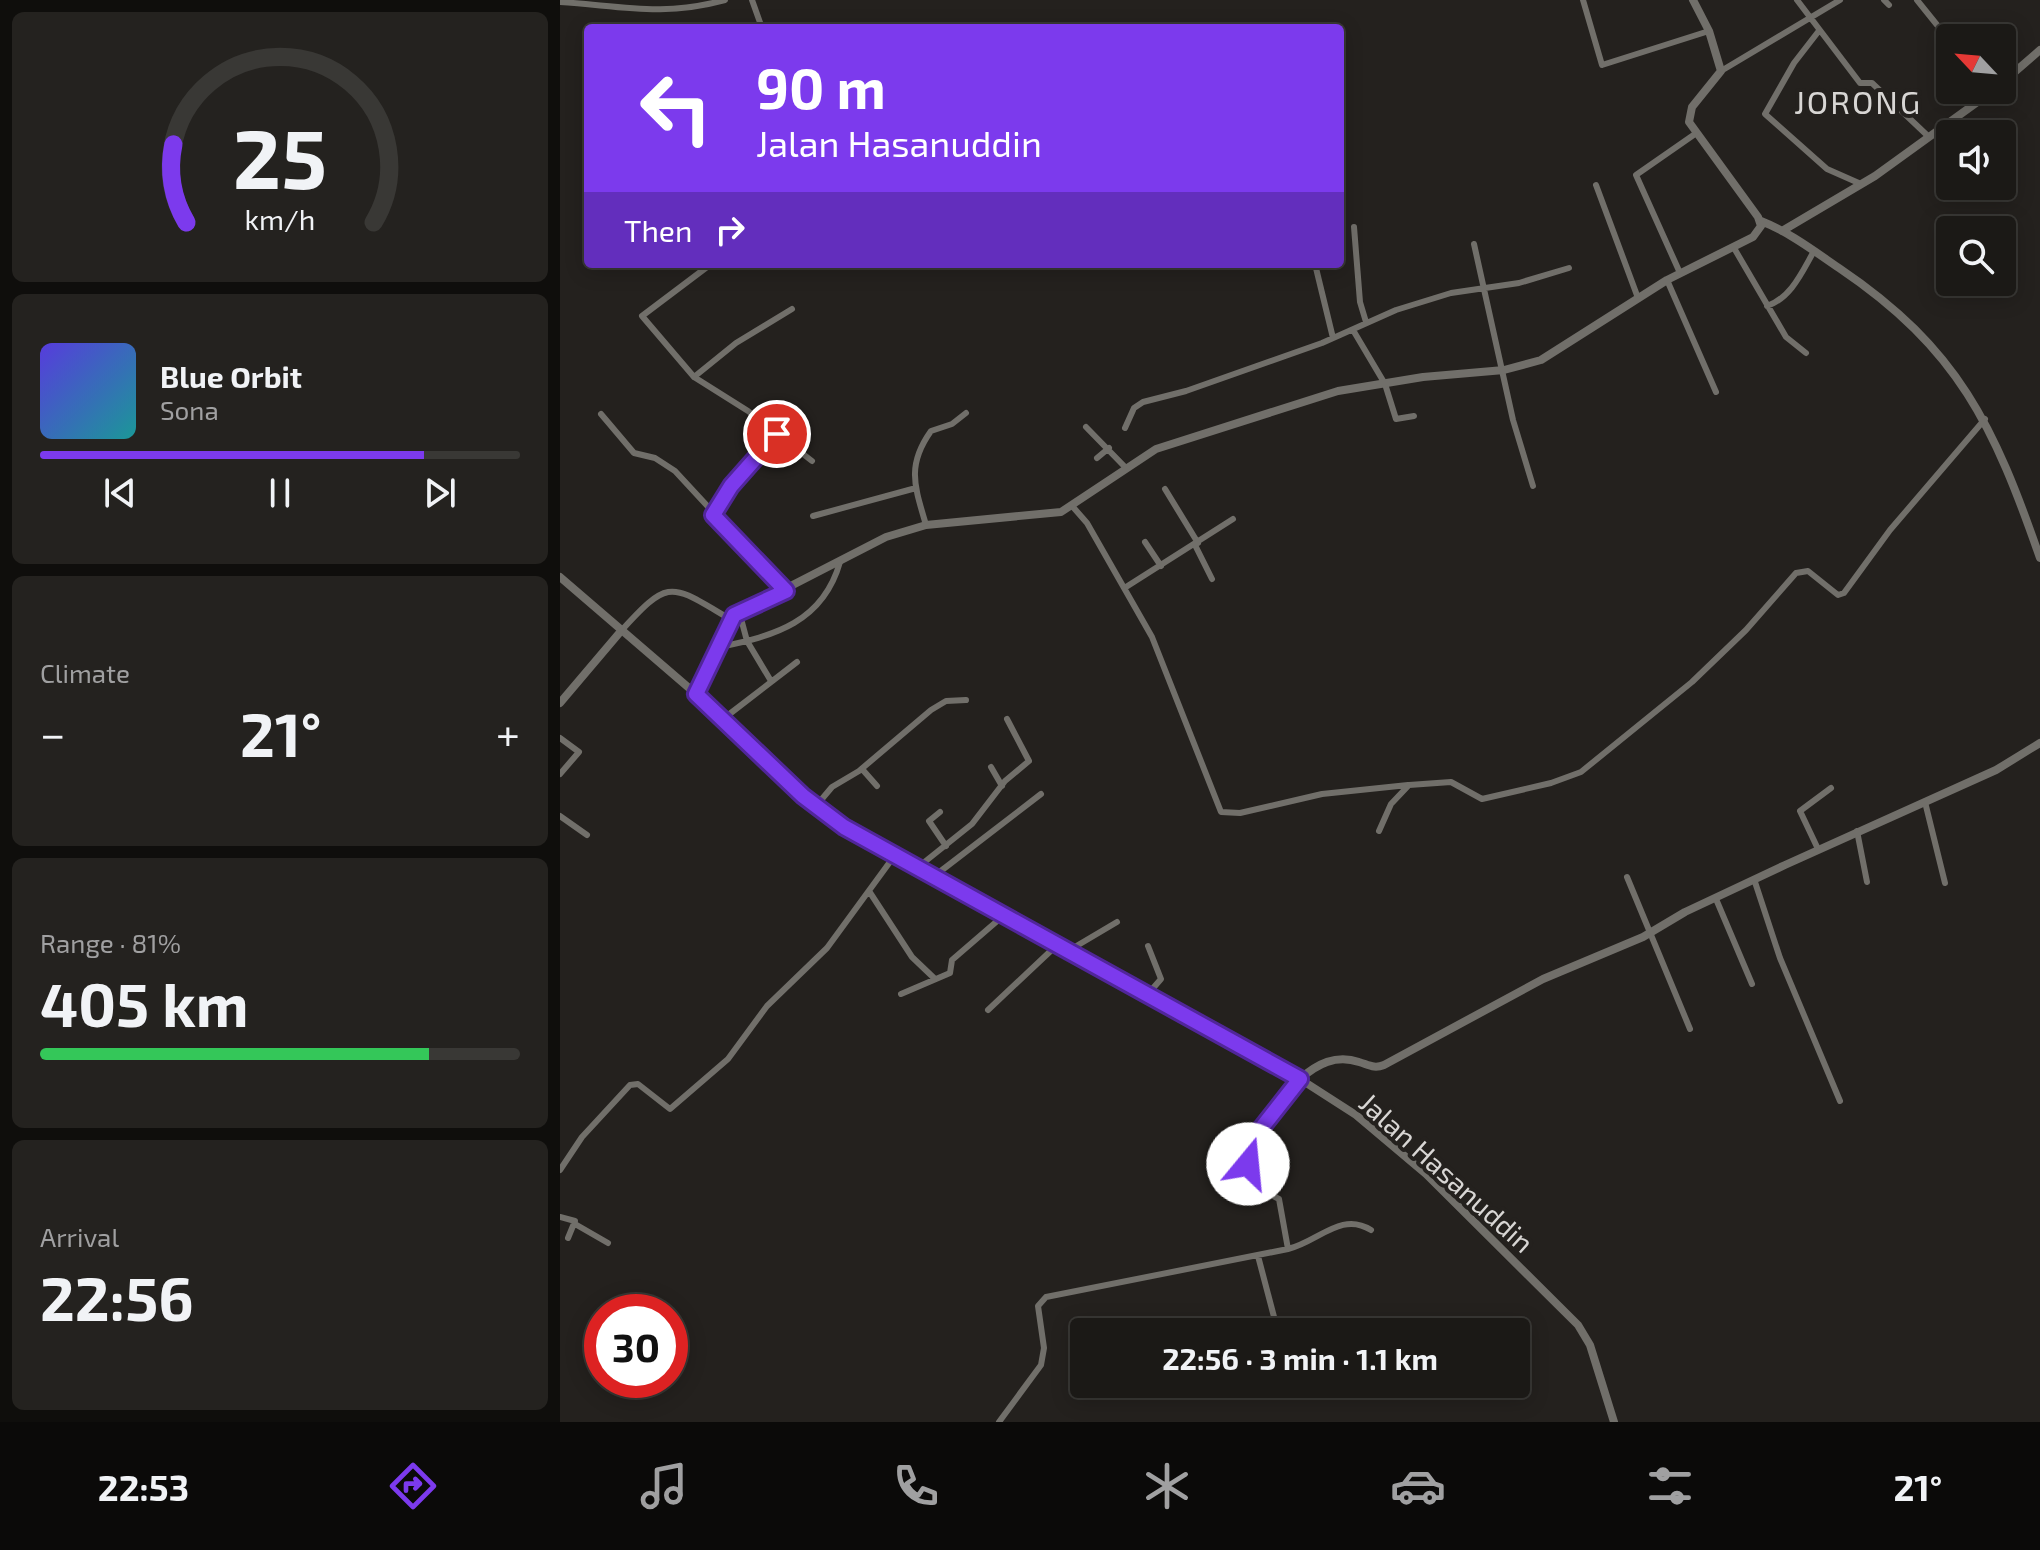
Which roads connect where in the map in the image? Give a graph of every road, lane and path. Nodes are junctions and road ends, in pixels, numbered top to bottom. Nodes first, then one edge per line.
1 (725, 0) edge
2 (752, 0) edge
3 (1583, 0) edge
4 (1693, 0) edge
5 (1797, 0) edge
6 (1840, 0) edge
7 (1917, 0) edge
8 (560, 2) edge
9 (1811, 20) junction
10 (761, 24) edge
11 (1936, 24) edge
12 (1709, 31) junction
13 (1818, 32) junction
14 (2040, 50) edge
15 (1721, 71) junction
16 (2016, 71) edge
17 (1975, 104) edge
18 (1695, 134) junction
19 (1930, 138) junction
20 (1861, 184) junction
21 (1596, 185) dead end
22 (1761, 221) junction
23 (1354, 227) dead end
24 (1782, 231) junction
25 (1474, 244) dead end
26 (1734, 248) junction
27 (1814, 251) junction
28 (706, 268) edge
29 (1316, 268) edge
30 (1569, 268) dead end
31 (1680, 273) junction
32 (1667, 280) junction
33 (1482, 289) junction
34 (1638, 298) junction
35 (1767, 306) junction
36 (792, 309) dead end
37 (1366, 322) junction
38 (1353, 330) junction
39 (1333, 338) junction
40 (1806, 353) dead end
41 (1502, 370) junction
42 (694, 377) junction
43 (1385, 384) junction
44 (1716, 392) dead end
45 (966, 413) dead end
46 (601, 414) dead end
47 (1414, 416) dead end
48 (1985, 419) junction
49 (1086, 427) dead end
50 (1125, 428) dead end
51 (777, 434) junction
52 (1109, 448) junction
53 (1097, 458) dead end
54 (812, 461) dead end
55 (1125, 467) junction
56 (1533, 486) dead end
57 (916, 488) junction
58 (1165, 489) dead end
59 (1073, 507) junction
60 (713, 515) junction
61 (813, 516) dead end
62 (1233, 519) dead end
63 (926, 525) junction
64 (1145, 542) dead end
65 (1197, 544) junction
66 (2040, 558) edge
67 (840, 562) junction
68 (1161, 566) junction
69 (560, 577) edge
70 (1212, 579) dead end
71 (1126, 587) junction
72 (786, 591) junction
73 (739, 611) junction
74 (730, 619) junction
75 (621, 631) junction
76 (747, 641) junction
77 (719, 647) junction
78 (797, 662) dead end
79 (771, 681) junction
80 (696, 694) junction
81 (966, 700) dead end
82 (560, 703) edge
83 (723, 719) junction
84 (1007, 719) dead end
85 (560, 738) edge
86 (2040, 743) edge
87 (991, 767) dead end
88 (862, 769) junction
89 (560, 774) edge
90 (1409, 785) junction
91 (877, 786) dead end
92 (1002, 786) junction
93 (1831, 788) dead end
94 (1041, 794) dead end
95 (1925, 802) junction
96 (816, 806) junction
97 (940, 812) dead end
98 (560, 816) edge
99 (1379, 831) dead end
100 (1857, 831) junction
101 (587, 835) dead end
102 (946, 846) junction
103 (1818, 849) junction
104 (895, 855) junction
105 (917, 868) junction
106 (933, 877) junction
107 (1627, 877) dead end
108 (1754, 879) junction
109 (1867, 882) dead end
110 (1945, 883) dead end
111 (869, 891) junction
112 (1716, 899) junction
113 (1003, 916) junction
114 (1117, 922) dead end
115 (1651, 932) junction
116 (1057, 945) junction
117 (1148, 946) dead end
118 (1068, 951) junction
119 (934, 978) junction
120 (1752, 984) dead end
121 (901, 994) dead end
122 (1151, 996) junction
123 (988, 1010) dead end
124 (1690, 1029) dead end
125 (1300, 1079) junction
126 (1840, 1101) dead end
127 (560, 1170) edge
128 (560, 1217) edge
129 (575, 1224) junction
130 (1371, 1230) dead end
131 (568, 1238) dead end
132 (608, 1243) dead end
133 (1288, 1249) junction
134 (1258, 1256) junction
135 (1274, 1318) edge
136 (999, 1422) edge
137 (1613, 1422) edge

1 - 8 street
2 - 10 street
3 - 12 street
4 - 12 street
5 - 9 street
6 - 9 street
7 - 11 street
9 - 13 street
9 - 15 street
12 - 15 street
13 - 19 street
13 - 20 street
14 - 16 street
15 - 18 street
17 - 19 street
18 - 22 street
18 - 31 street
19 - 20 street
20 - 24 street
21 - 34 street
22 - 24 street
22 - 26 street
23 - 37 street
24 - 27 street
25 - 33 street
26 - 31 street
26 - 35 street
27 - 35 street
27 - 48 street
28 - 42 street
29 - 39 street
30 - 33 street
31 - 32 street
32 - 34 street
32 - 44 street
33 - 37 street
33 - 41 street
34 - 41 street
35 - 40 street
36 - 42 street
37 - 38 street
38 - 39 street
38 - 43 street
39 - 50 street
41 - 43 street
41 - 56 street
42 - 51 street
43 - 47 street
43 - 55 street
45 - 57 street
46 - 60 street
48 - 66 street
48 - 90 street
49 - 52 street
51 - 54 street
51 - 60 street
52 - 53 street
52 - 55 street
55 - 59 street
57 - 61 street
57 - 63 street
58 - 65 street
59 - 63 street
59 - 71 street
60 - 72 street
62 - 65 street
63 - 67 street
64 - 68 street
65 - 68 street
65 - 70 street
67 - 72 street
67 - 76 street
68 - 71 street
69 - 75 street, Jalan Hasanuddin
71 - 90 street
72 - 73 street
73 - 74 street
73 - 76 street
74 - 75 street
74 - 77 street
75 - 80 street, Jalan Hasanuddin
75 - 82 street
76 - 77 street
76 - 79 street
77 - 80 street
78 - 79 street
79 - 83 street
80 - 83 street, Jalan Hasanuddin
81 - 88 street
83 - 96 street, Jalan Hasanuddin
84 - 92 street
85 - 89 street
86 - 95 street
87 - 92 street
88 - 91 street
88 - 96 street
90 - 99 street
92 - 102 street
93 - 103 street
94 - 106 street
95 - 100 street
95 - 110 street
96 - 104 street, Jalan Hasanuddin
97 - 102 street
98 - 101 street
100 - 103 street
100 - 109 street
102 - 105 street
103 - 108 street
104 - 105 street, Jalan Hasanuddin
104 - 111 street
105 - 106 street, Jalan Hasanuddin
106 - 113 street, Jalan Hasanuddin
107 - 115 street
108 - 112 street
108 - 126 street
111 - 119 street
111 - 127 street
112 - 115 street
112 - 120 street
113 - 116 street, Jalan Hasanuddin
113 - 119 street
114 - 118 street
115 - 124 street
115 - 125 street
116 - 118 street, Jalan Hasanuddin
116 - 123 street
117 - 122 street
118 - 122 street, Jalan Hasanuddin
119 - 121 street
122 - 125 street, Jalan Hasanuddin
125 - 133 street
125 - 137 street, Jalan Hasanuddin
128 - 129 street
129 - 131 street
129 - 132 street
130 - 133 street
133 - 134 street
134 - 135 street
134 - 136 street

